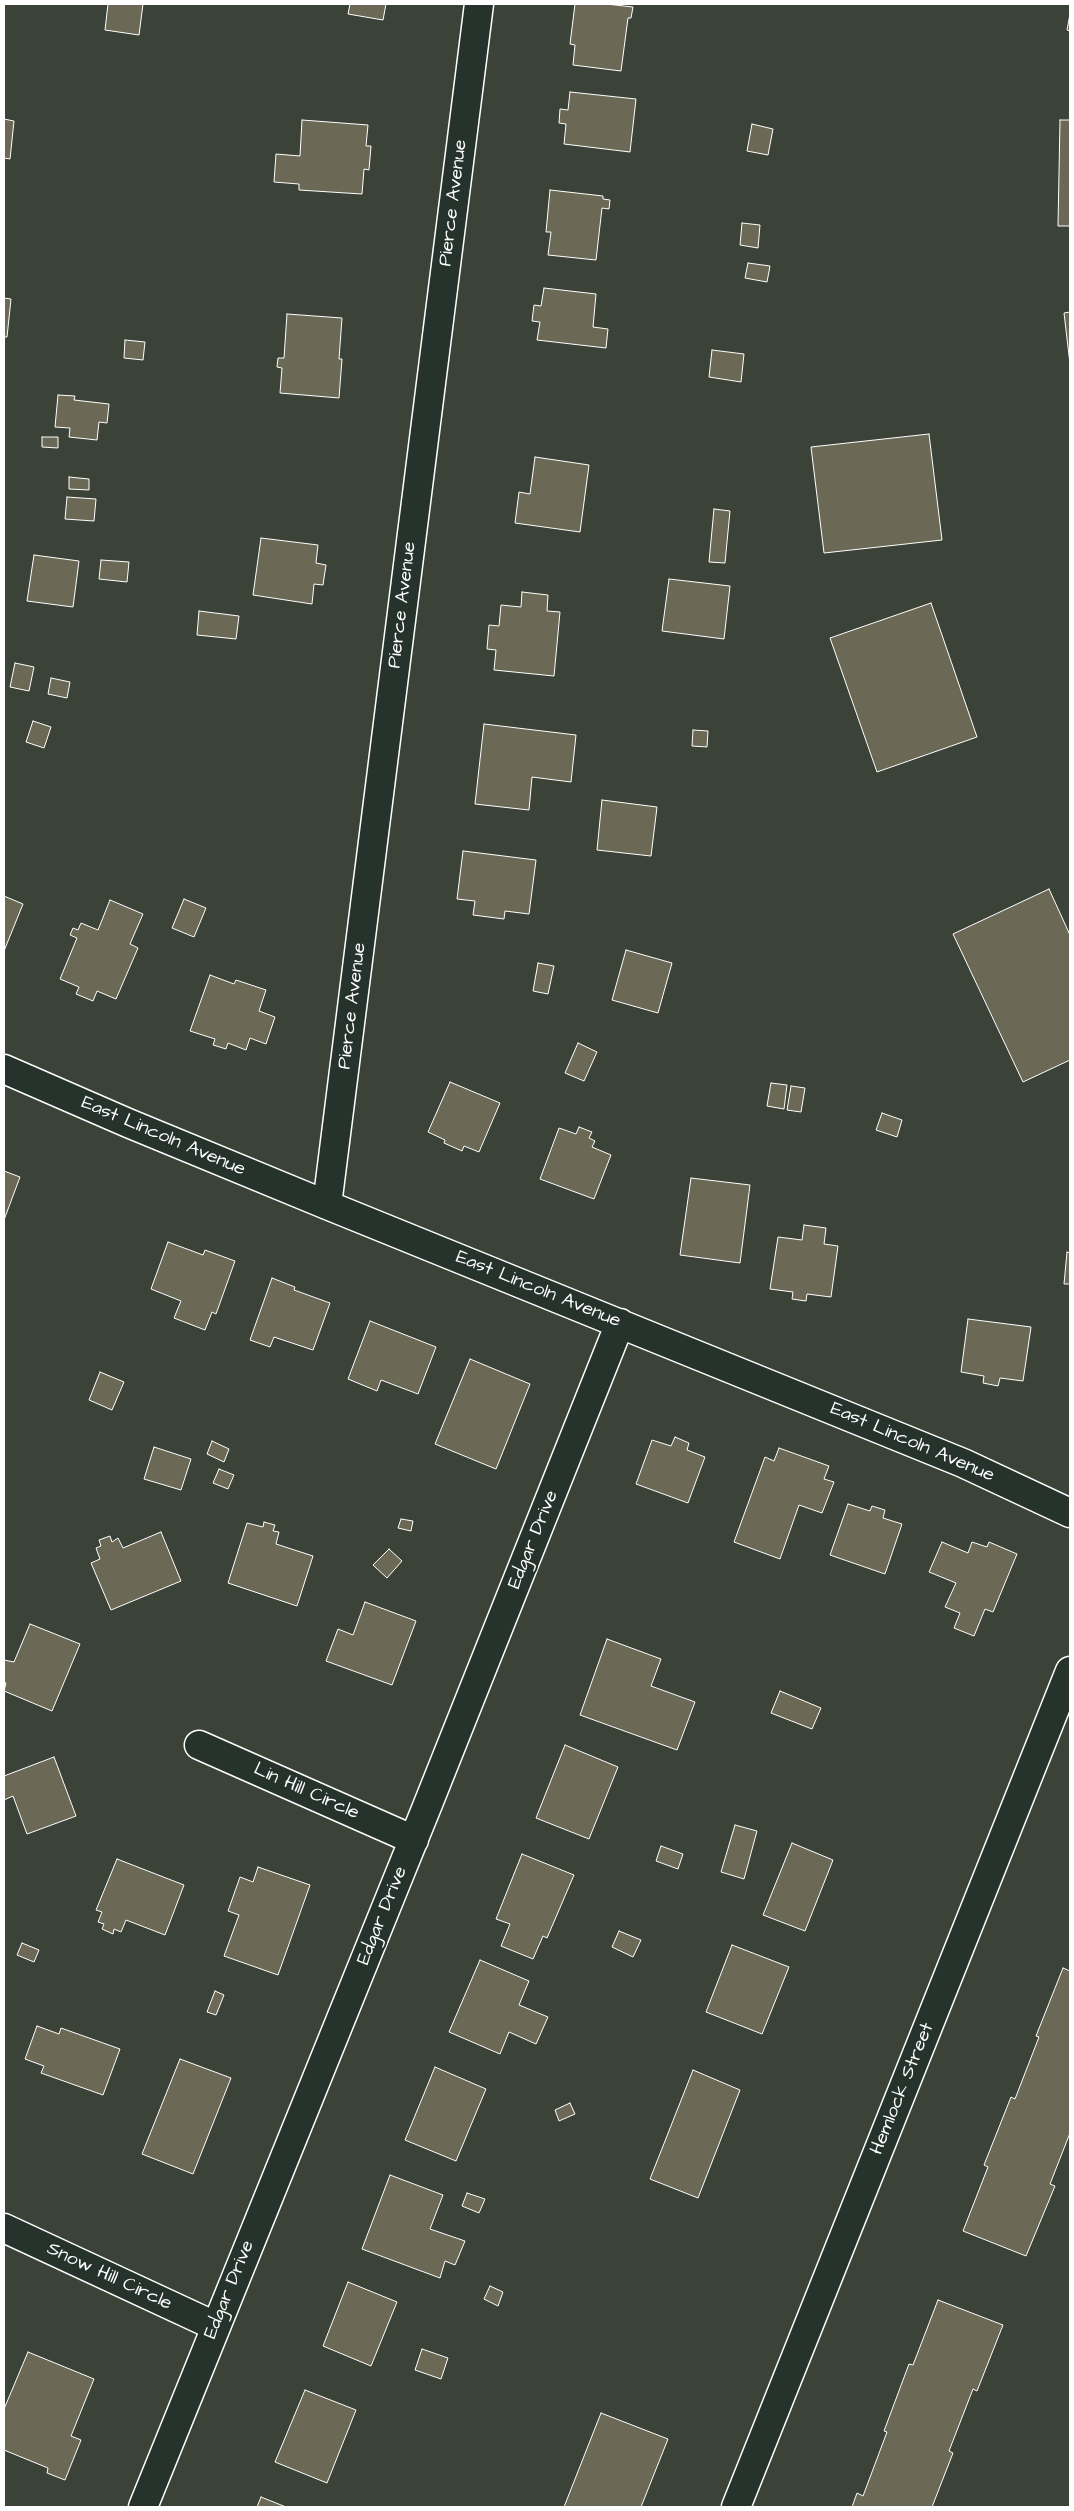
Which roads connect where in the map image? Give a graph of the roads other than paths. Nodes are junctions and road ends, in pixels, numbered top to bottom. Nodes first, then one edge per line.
1 (479, 4) edge
2 (4, 1069) edge
3 (327, 1205) junction
4 (620, 1323) junction
5 (1070, 1513) edge
6 (1070, 1671) edge
7 (199, 1745) dead end
8 (414, 1840) junction
9 (4, 2228) edge
10 (215, 2326) junction
11 (142, 2507) edge
12 (736, 2507) edge

1 - 3 street, Pierce Avenue
2 - 3 street, East Lincoln Avenue
3 - 4 street, East Lincoln Avenue
4 - 5 street, East Lincoln Avenue
4 - 8 street, Edgar Drive
6 - 12 street, Hemlock Street
7 - 8 street, Lin Hill Circle
8 - 10 street, Edgar Drive
9 - 10 street, Snow Hill Circle
10 - 11 street, Edgar Drive

